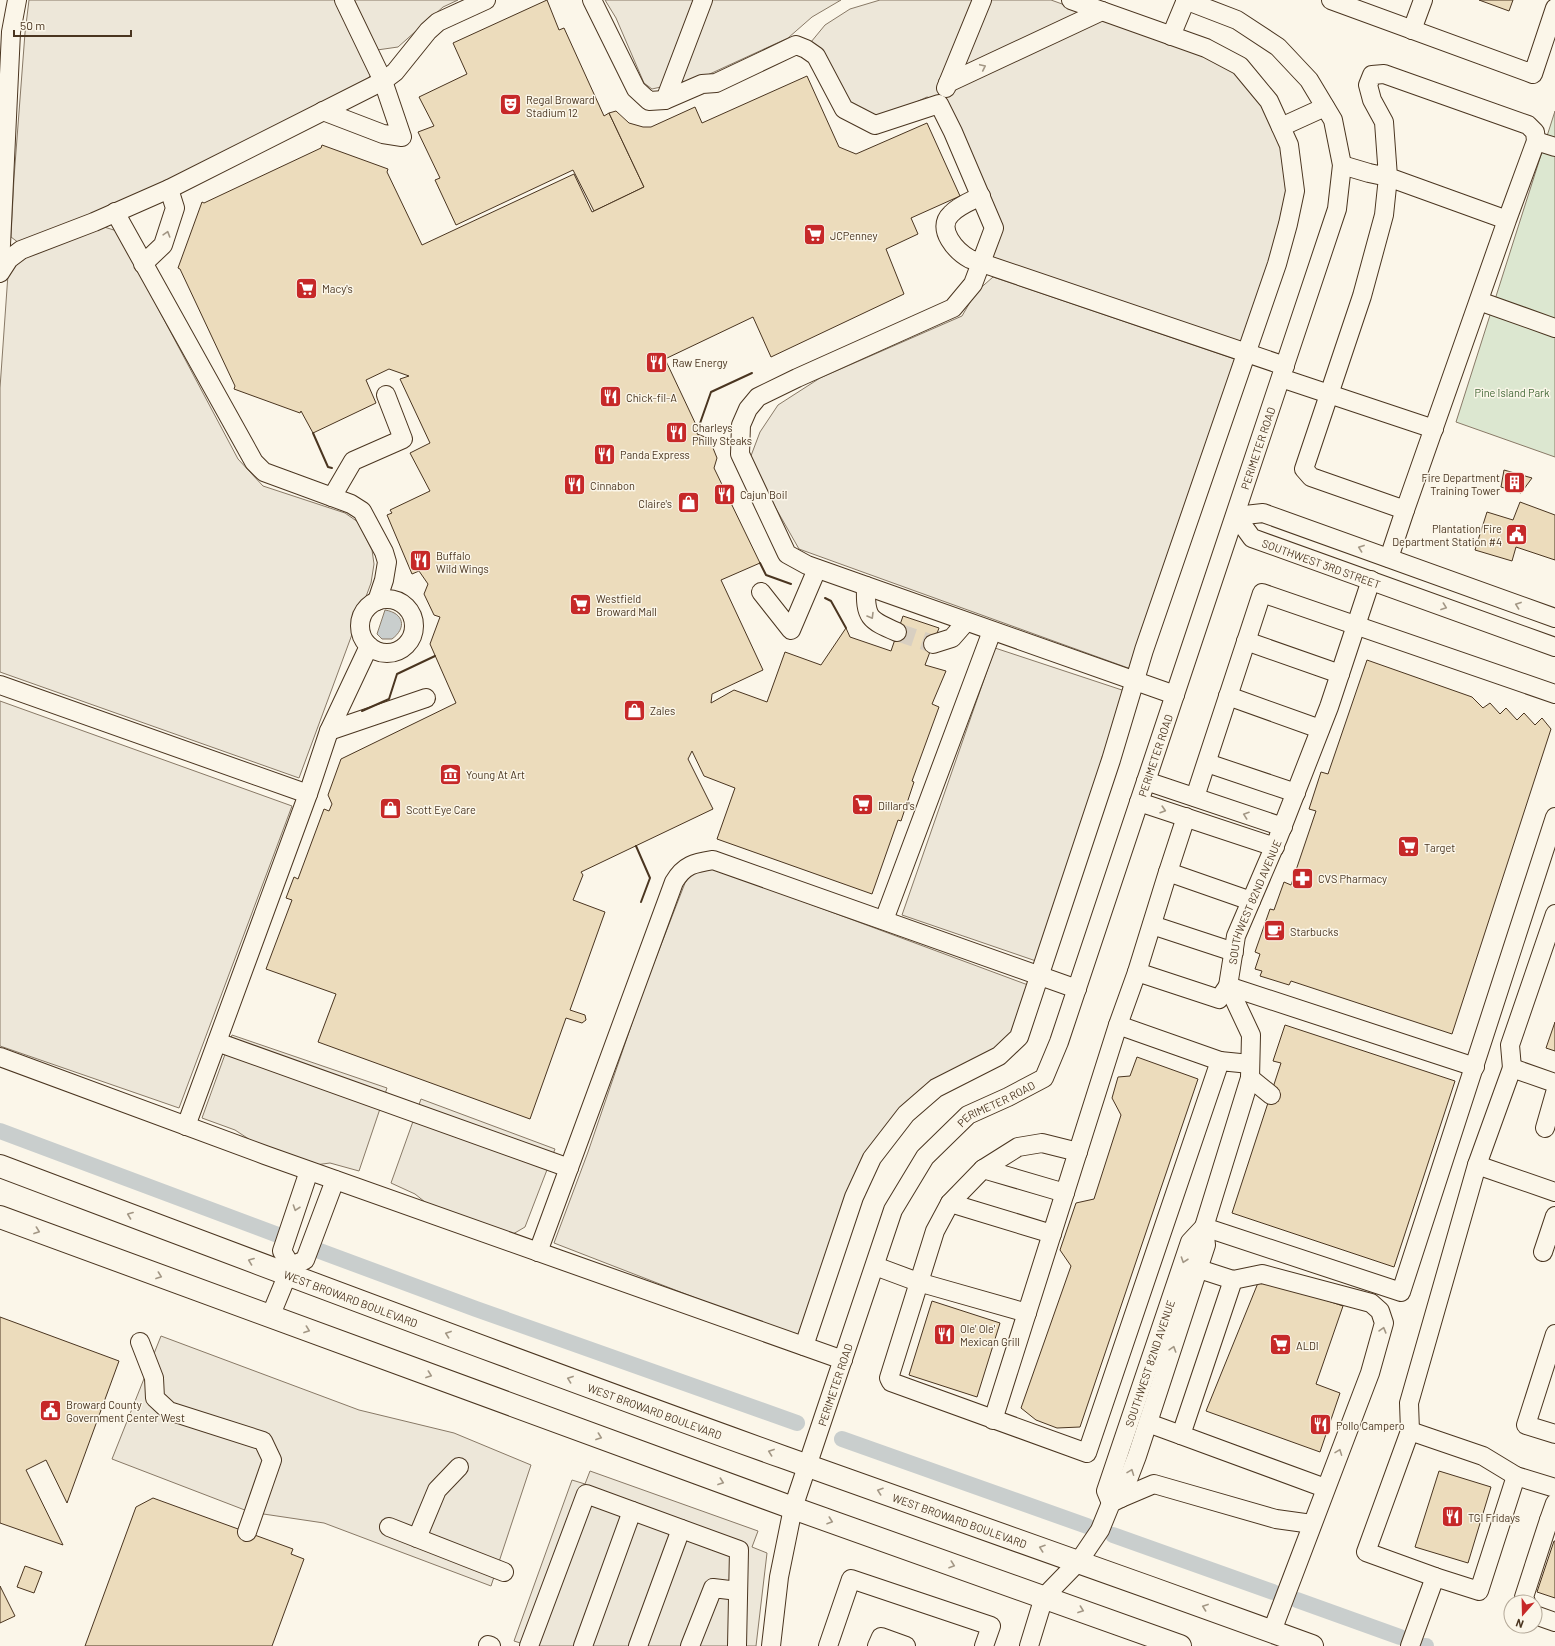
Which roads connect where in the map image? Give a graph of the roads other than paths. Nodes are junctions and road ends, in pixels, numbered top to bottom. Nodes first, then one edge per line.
1 (17, 0) edge
2 (344, 0) edge
3 (486, 0) edge
4 (592, 0) edge
5 (703, 0) edge
6 (982, 0) edge
7 (1071, 0) edge
8 (1186, 0) edge
9 (1331, 0) edge
10 (1423, 0) edge
11 (1555, 8) edge
12 (1102, 11) junction
13 (1412, 30) junction
14 (1171, 36) junction
15 (383, 81) junction
16 (948, 83) junction
17 (665, 100) junction
18 (939, 104) junction
19 (1325, 107) junction
20 (323, 111) junction
21 (1281, 127) junction
22 (1536, 141) junction
23 (1555, 147) edge
24 (2, 148) edge
25 (1342, 165) junction
26 (2, 172) edge
27 (1388, 177) junction
28 (169, 189) junction
29 (980, 196) junction
30 (115, 212) junction
31 (1507, 220) junction
32 (981, 263) junction
33 (143, 264) junction
34 (0, 266) edge
35 (0, 273) edge
36 (1478, 301) junction
37 (1555, 328) edge
38 (1248, 353) junction
39 (1283, 372) junction
40 (1329, 393) junction
41 (386, 395) dead end
42 (1434, 429) junction
43 (332, 497) junction
44 (1405, 510) junction
45 (1236, 516) junction
46 (1389, 558) junction
47 (817, 569) junction
48 (1424, 571) junction
49 (1371, 580) junction
50 (866, 586) junction
51 (761, 592) dead end
52 (1407, 594) junction
53 (377, 601) junction
54 (1555, 618) edge
55 (966, 622) junction
56 (1356, 624) junction
57 (992, 631) junction
58 (897, 632) tunnel mouth
59 (1246, 641) junction
60 (933, 644) tunnel mouth
61 (369, 646) junction
62 (1555, 647) edge
63 (1340, 674) junction
64 (1134, 681) junction
65 (0, 685) edge
66 (1555, 694) edge
67 (1175, 696) junction
68 (1228, 696) junction
69 (426, 698) dead end
70 (1320, 729) junction
71 (329, 732) junction
72 (1206, 763) junction
73 (1146, 781) junction
74 (1296, 793) junction
75 (308, 794) junction
76 (1195, 798) junction
77 (1139, 802) junction
78 (1186, 817) junction
79 (1555, 817) edge
80 (1282, 827) junction
81 (1275, 847) junction
82 (1168, 872) junction
83 (1251, 901) junction
84 (1555, 914) edge
85 (884, 920) junction
86 (1152, 924) junction
87 (1234, 952) junction
88 (1137, 972) junction
89 (1039, 976) junction
90 (1228, 986) junction
91 (1077, 989) junction
92 (1118, 1025) junction
93 (217, 1042) junction
94 (0, 1057) edge
95 (1220, 1061) junction
96 (1475, 1067) junction
97 (1512, 1068) junction
98 (1250, 1071) junction
99 (1555, 1083) edge
100 (1555, 1093) edge
101 (1271, 1095) dead end
102 (186, 1126) junction
103 (1545, 1128) dead end
104 (1078, 1152) junction
105 (1477, 1165) junction
106 (0, 1166) edge
107 (569, 1168) junction
108 (982, 1169) junction
109 (309, 1171) junction
110 (335, 1180) junction
111 (1555, 1192) edge
112 (1065, 1193) junction
113 (950, 1203) junction
114 (1555, 1216) edge
115 (0, 1217) edge
116 (1204, 1227) junction
117 (1052, 1234) junction
118 (538, 1252) junction
119 (1543, 1252) dead end
120 (875, 1266) junction
121 (1199, 1269) junction
122 (289, 1270) junction
123 (1233, 1280) junction
124 (918, 1282) junction
125 (1027, 1313) junction
126 (270, 1317) junction
127 (1555, 1334) edge
128 (140, 1342) dead end
129 (804, 1346) junction
130 (843, 1360) junction
131 (1158, 1366) junction
132 (993, 1420) junction
133 (1148, 1423) junction
134 (1410, 1431) junction
135 (1555, 1434) edge
136 (1180, 1435) junction
137 (808, 1466) junction
138 (459, 1467) dead end
139 (1516, 1476) junction
140 (1325, 1488) junction
141 (1555, 1488) edge
142 (1116, 1501) junction
143 (1555, 1503) edge
144 (793, 1508) junction
145 (632, 1511) junction
146 (1552, 1521) edge
147 (1312, 1524) junction
148 (389, 1528) dead end
149 (681, 1529) junction
150 (247, 1532) dead end
151 (417, 1538) junction
152 (1079, 1561) junction
153 (504, 1572) dead end
154 (1435, 1577) junction
155 (738, 1591) junction
156 (1525, 1594) edge
157 (1044, 1597) junction
158 (1543, 1618) edge
159 (1555, 1622) edge
160 (1272, 1631) junction
161 (529, 1646) edge
162 (583, 1646) edge
163 (638, 1646) edge
164 (690, 1646) edge
165 (737, 1646) edge
166 (772, 1646) edge
167 (828, 1646) edge
168 (877, 1646) edge
169 (906, 1646) edge
170 (984, 1646) edge
171 (1029, 1646) edge
172 (1180, 1646) edge
173 (1312, 1646) edge
174 (1410, 1646) edge

1 - 24 street
2 - 15 street
3 - 15 street
4 - 17 street
5 - 17 street
6 - 16 street
7 - 12 street
8 - 14 street
8 - 19 street, PERIMETER ROAD
9 - 13 street
10 - 13 street
11 - 13 street
12 - 14 street
16 -> 12 street
14 - 21 street
15 - 20 street
15 - 20 street
16 - 18 street
17 - 18 street
18 - 29 street
19 - 21 street
19 - 25 street, PERIMETER ROAD
20 - 28 street
21 - 38 street
22 - 23 street
22 - 27 street
22 - 31 street
24 - 26 street
25 - 27 street
25 - 39 street, PERIMETER ROAD
26 - 34 street
27 - 31 street
27 - 40 street
28 - 30 street
33 -> 28 street
29 - 32 street
29 - 32 street
30 - 33 street
30 - 35 street
31 - 36 street
32 - 38 street
32 - 47 street
33 - 43 street
36 - 37 street
36 - 42 street
38 - 39 street
38 - 64 street
39 - 40 street
39 - 45 street, PERIMETER ROAD
40 - 42 street
40 - 44 street
41 - 43 street
42 - 44 street
43 - 53 street
44 - 46 street
46 -> 45 street
45 - 49 street, SOUTHWEST 3RD STREET
45 - 67 street, PERIMETER ROAD
46 - 48 street
47 - 50 street
47 - 51 street
48 - 52 street
54 -> 48 street
49 - 52 street, SOUTHWEST 3RD STREET
49 - 56 street, SOUTHWEST 82ND AVENUE
50 - 55 street
50 -> 58 street
52 -> 62 street, SOUTHWEST 3RD STREET
53 - 61 street
53 - 61 street
55 - 57 street
55 - 60 street
56 - 59 street
56 - 63 street, SOUTHWEST 82ND AVENUE
56 - 66 street
57 - 64 street
57 - 85 street
59 - 63 street
59 - 68 street
61 - 71 street
63 - 70 street, SOUTHWEST 82ND AVENUE
64 - 67 street
64 - 89 street
65 - 75 street
67 - 73 street, PERIMETER ROAD
68 - 70 street
68 - 72 street
69 - 71 street
70 - 74 street, SOUTHWEST 82ND AVENUE
71 - 75 street
72 - 74 street
72 - 76 street
73 - 76 street
73 - 77 street, PERIMETER ROAD
74 - 80 street, SOUTHWEST 82ND AVENUE
75 - 93 street
80 -> 76 street
77 -> 78 street
77 - 91 street, PERIMETER ROAD
78 - 81 street
78 - 82 street
79 - 96 street
80 - 81 street, SOUTHWEST 82ND AVENUE
81 - 83 street, SOUTHWEST 82ND AVENUE
82 - 83 street
82 - 86 street
83 - 87 street, SOUTHWEST 82ND AVENUE
84 - 97 street
85 - 89 street
85 - 107 street
86 - 87 street
86 - 88 street
87 - 90 street, SOUTHWEST 82ND AVENUE
88 - 90 street
88 - 92 street
89 - 91 street
89 - 129 street
90 - 96 street
90 - 98 street, SOUTHWEST 82ND AVENUE
91 - 120 street, PERIMETER ROAD
92 - 95 street
92 - 104 street
93 - 102 street
93 - 107 street
94 - 102 street
95 - 98 street
95 - 132 street
96 - 116 street
97 - 99 street
97 - 105 street
98 - 101 street
98 - 116 street, SOUTHWEST 82ND AVENUE
100 - 103 street
102 - 109 street
104 - 108 street
104 - 112 street
105 - 111 street
105 - 134 street
122 -> 106 main road, WEST BROWARD BOULEVARD
107 - 118 street
108 - 112 street
108 - 113 street
109 - 110 street
109 -> 122 street
110 - 118 street
110 - 122 street
112 - 117 street
113 - 117 street
113 - 124 street
114 - 119 street
115 -> 126 main road
116 - 121 street, SOUTHWEST 82ND AVENUE
116 -> 131 street, SOUTHWEST 82ND AVENUE
117 - 125 street
118 - 129 street
120 - 124 street
120 - 130 street, PERIMETER ROAD
121 - 123 street
131 -> 121 street, SOUTHWEST 82ND AVENUE
122 - 126 street
137 -> 122 main road, WEST BROWARD BOULEVARD
123 - 136 street
140 -> 123 street
124 - 125 street
124 - 132 street
125 - 132 street
126 -> 144 main road
127 - 135 street
128 - 150 street
129 - 130 street
130 - 137 street, PERIMETER ROAD
131 - 133 street, SOUTHWEST 82ND AVENUE
131 - 142 street, SOUTHWEST 82ND AVENUE
133 - 136 street
142 -> 133 street, SOUTHWEST 82ND AVENUE
134 - 139 street
134 - 154 street
136 - 140 street
137 - 144 street, PERIMETER ROAD
152 -> 137 main road, WEST BROWARD BOULEVARD
138 - 151 street
139 - 141 street
139 - 154 street
140 - 147 street
142 - 147 street
142 - 152 street, SOUTHWEST 82ND AVENUE
143 - 146 street
144 -> 157 main road
144 - 166 street, PERIMETER ROAD
145 - 149 street
145 - 161 street
145 - 162 street
146 - 156 street
147 - 160 street
148 - 151 street
149 - 155 street
149 - 163 street
151 - 153 street
152 - 157 street, SOUTHWEST 82ND AVENUE
160 -> 152 main road, WEST BROWARD BOULEVARD
154 - 174 street
155 - 164 street
155 - 165 street
157 - 171 street
157 -> 172 main road
158 - 159 street
160 - 173 main road, WEST BROWARD BOULEVARD
167 - 170 street
168 - 169 street

